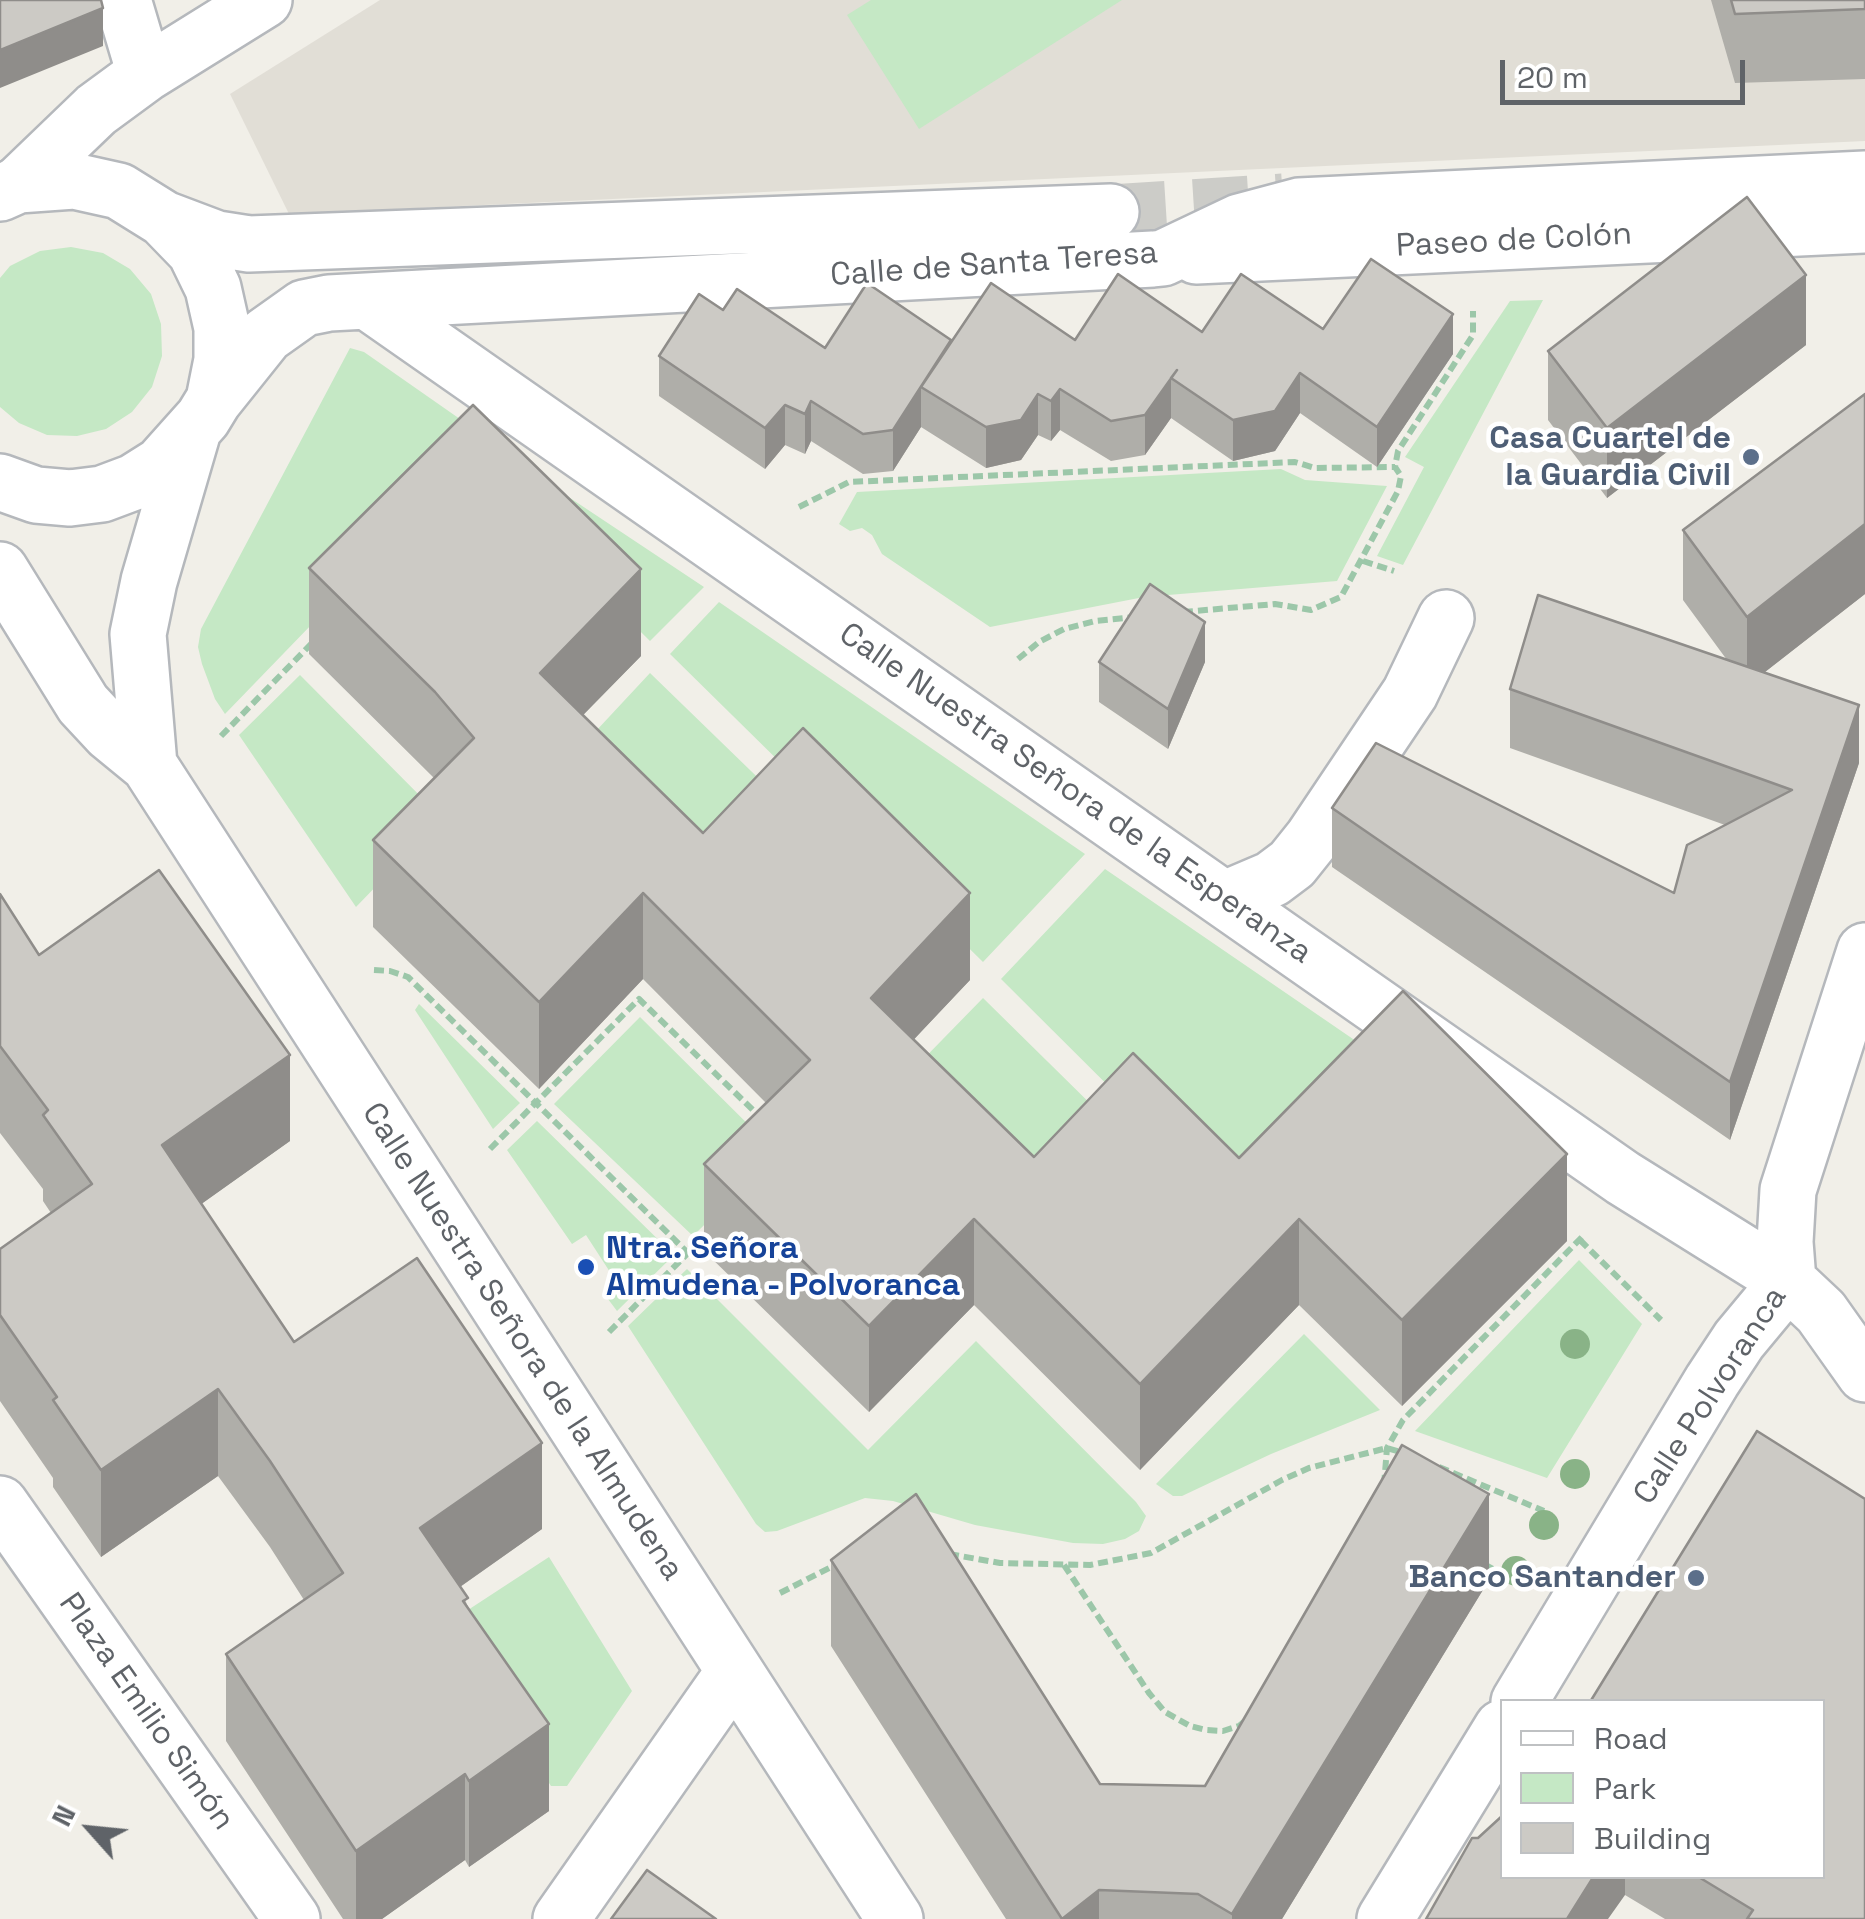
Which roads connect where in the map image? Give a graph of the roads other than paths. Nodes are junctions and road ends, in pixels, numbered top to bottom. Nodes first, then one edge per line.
1 (123, 0) edge
2 (264, 0) edge
3 (146, 74) junction
4 (1865, 178) edge
5 (9, 189) edge
6 (1112, 212) tunnel mouth
7 (164, 219) junction
8 (1865, 225) edge
9 (1163, 258) junction
10 (367, 301) junction
11 (203, 417) junction
12 (0, 482) edge
13 (0, 570) edge
14 (1446, 618) dead end
15 (149, 764) junction
16 (1225, 899) junction
17 (1865, 951) edge
18 (1788, 1281) junction
19 (1865, 1374) edge
20 (0, 1504) edge
21 (734, 1672) junction
22 (1521, 1699) edge
23 (1500, 1731) edge
24 (292, 1919) edge
25 (560, 1919) edge
26 (895, 1919) edge
27 (1386, 1919) edge

1 - 3 street
2 - 3 street
3 - 5 street
4 - 9 street, Calle de Santa Teresa
5 - 7 street
6 - 7 street
7 - 11 street
8 - 9 street, Paseo de Colón
9 - 10 street, Calle de Santa Teresa
10 - 11 street, Calle de Santa Teresa
10 - 16 street, Calle Nuestra Señora de la Esperanza
11 - 12 street
11 - 15 street, Calle Nuestra Señora de la Almudena
13 - 15 street, Calle Nuestra Señora de la Almudena
14 - 16 street
15 - 21 street, Calle Nuestra Señora de la Almudena
16 - 18 street, Calle Nuestra Señora de la Esperanza
17 - 18 street, Calle Polvoranca
18 - 19 street, Calle Nuestra Señora de la Esperanza
18 - 22 street, Calle Polvoranca
20 - 24 street, Plaza Emilio Simón
21 - 25 street
21 - 26 street, Calle Nuestra Señora de la Almudena
23 - 27 street

